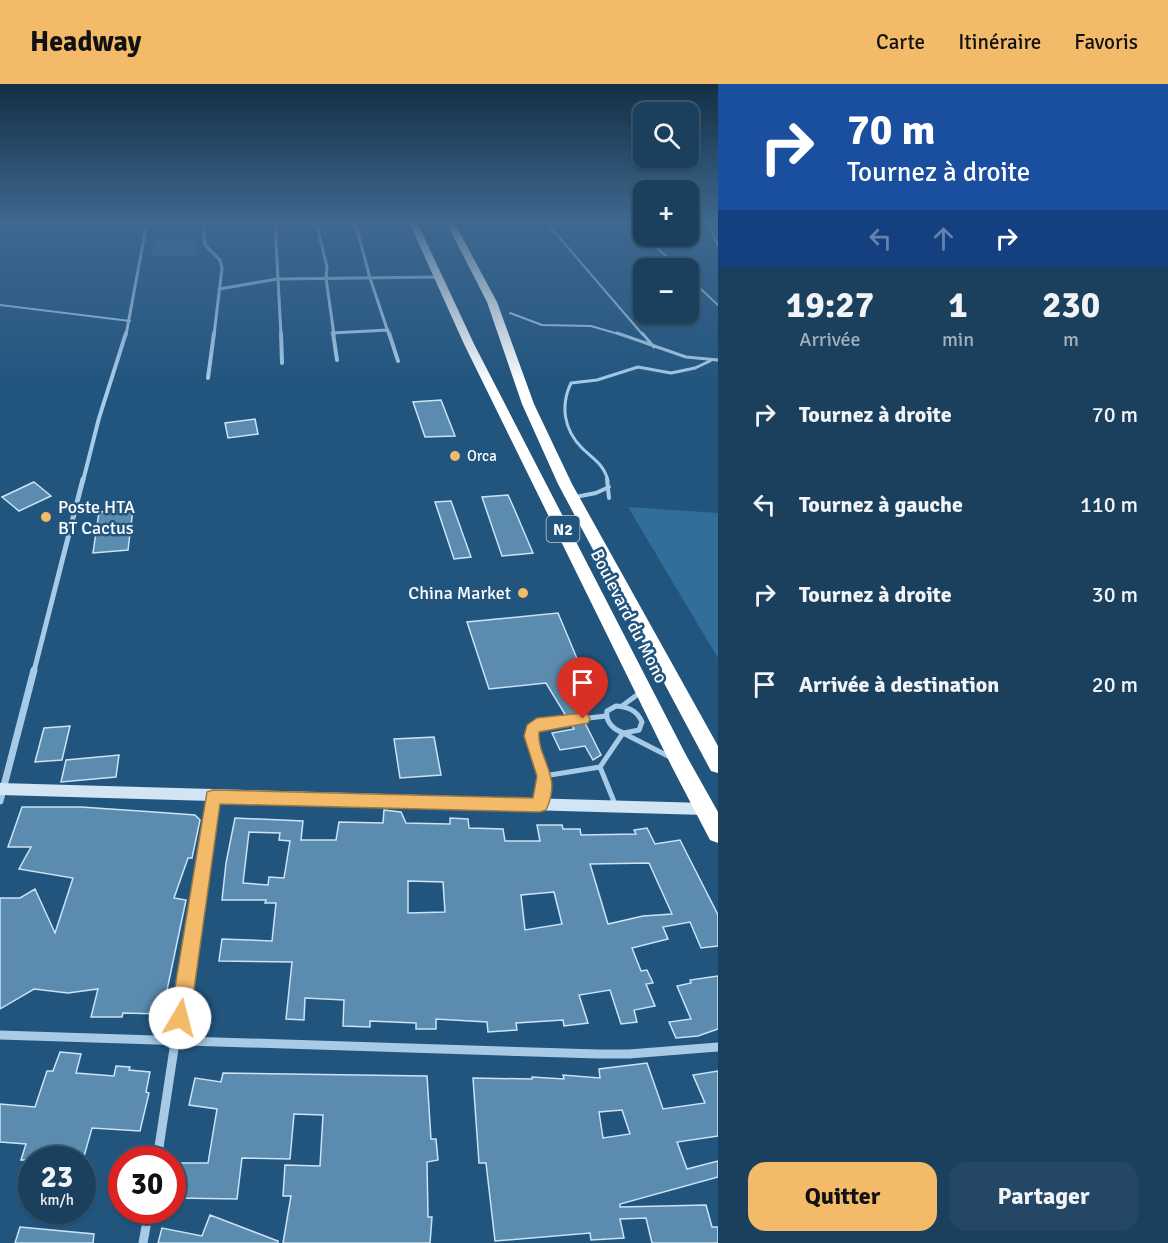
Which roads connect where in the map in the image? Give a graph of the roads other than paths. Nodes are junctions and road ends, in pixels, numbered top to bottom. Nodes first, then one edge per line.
1 (138, 276) edge
2 (221, 276) edge
3 (479, 276) edge
4 (593, 276) edge
5 (439, 277) joint
6 (326, 278) junction
7 (370, 278) junction
8 (277, 279) junction
9 (699, 287) edge
10 (219, 289) junction
11 (0, 305) edge
12 (718, 305) edge
13 (510, 313) dead end
14 (130, 321) junction
15 (388, 330) junction
16 (332, 333) junction
17 (656, 348) junction
18 (337, 360) dead end
19 (718, 360) edge
20 (710, 361) junction
21 (398, 362) dead end
22 (282, 363) dead end
23 (208, 378) dead end
24 (609, 487) junction
25 (573, 497) junction
26 (609, 498) dead end
27 (644, 690) junction
28 (622, 706) junction
29 (606, 716) junction
30 (622, 733) junction
31 (679, 761) junction
32 (718, 765) edge
33 (600, 767) junction
34 (544, 776) junction
35 (1, 793) edge
36 (213, 797) junction
37 (540, 805) junction
38 (616, 807) junction
39 (705, 809) junction
40 (718, 833) edge
41 (0, 1035) edge
42 (177, 1040) junction
43 (718, 1047) edge
44 (159, 1146) edge
45 (147, 1224) edge
46 (144, 1243) edge

1 - 14 street
2 - 10 street
3 - 25 highway, Boulevard du Mono / N2
4 - 17 lane
5 - 7 street
5 - 27 highway, Boulevard du Mono / N2
6 - 7 street
6 - 8 street
6 - 16 street
7 - 15 street
8 - 10 street
8 - 22 street
9 - 12 lane
10 - 23 street
11 - 14 lane
13 - 17 lane
14 - 35 street
15 - 16 street
15 - 21 street
16 - 18 street
17 - 20 lane
19 - 20 lane
20 - 24 lane
24 - 25 lane
24 - 26 lane
25 - 32 highway, Boulevard du Mono / N2
27 - 28 lane
27 - 31 highway, Boulevard du Mono / N2
28 - 29 lane
28 - 30 lane
29 - 30 lane
29 - 34 lane
30 - 31 lane
30 - 33 lane
31 - 39 highway, Boulevard du Mono / N2
33 - 34 lane
33 - 38 lane
34 - 37 lane
35 - 36 street
36 - 37 street
36 - 42 street
37 - 38 street
38 - 39 street
39 - 40 highway, Boulevard du Mono / N2
41 - 42 street
42 - 43 street
42 - 44 street
45 - 46 street

